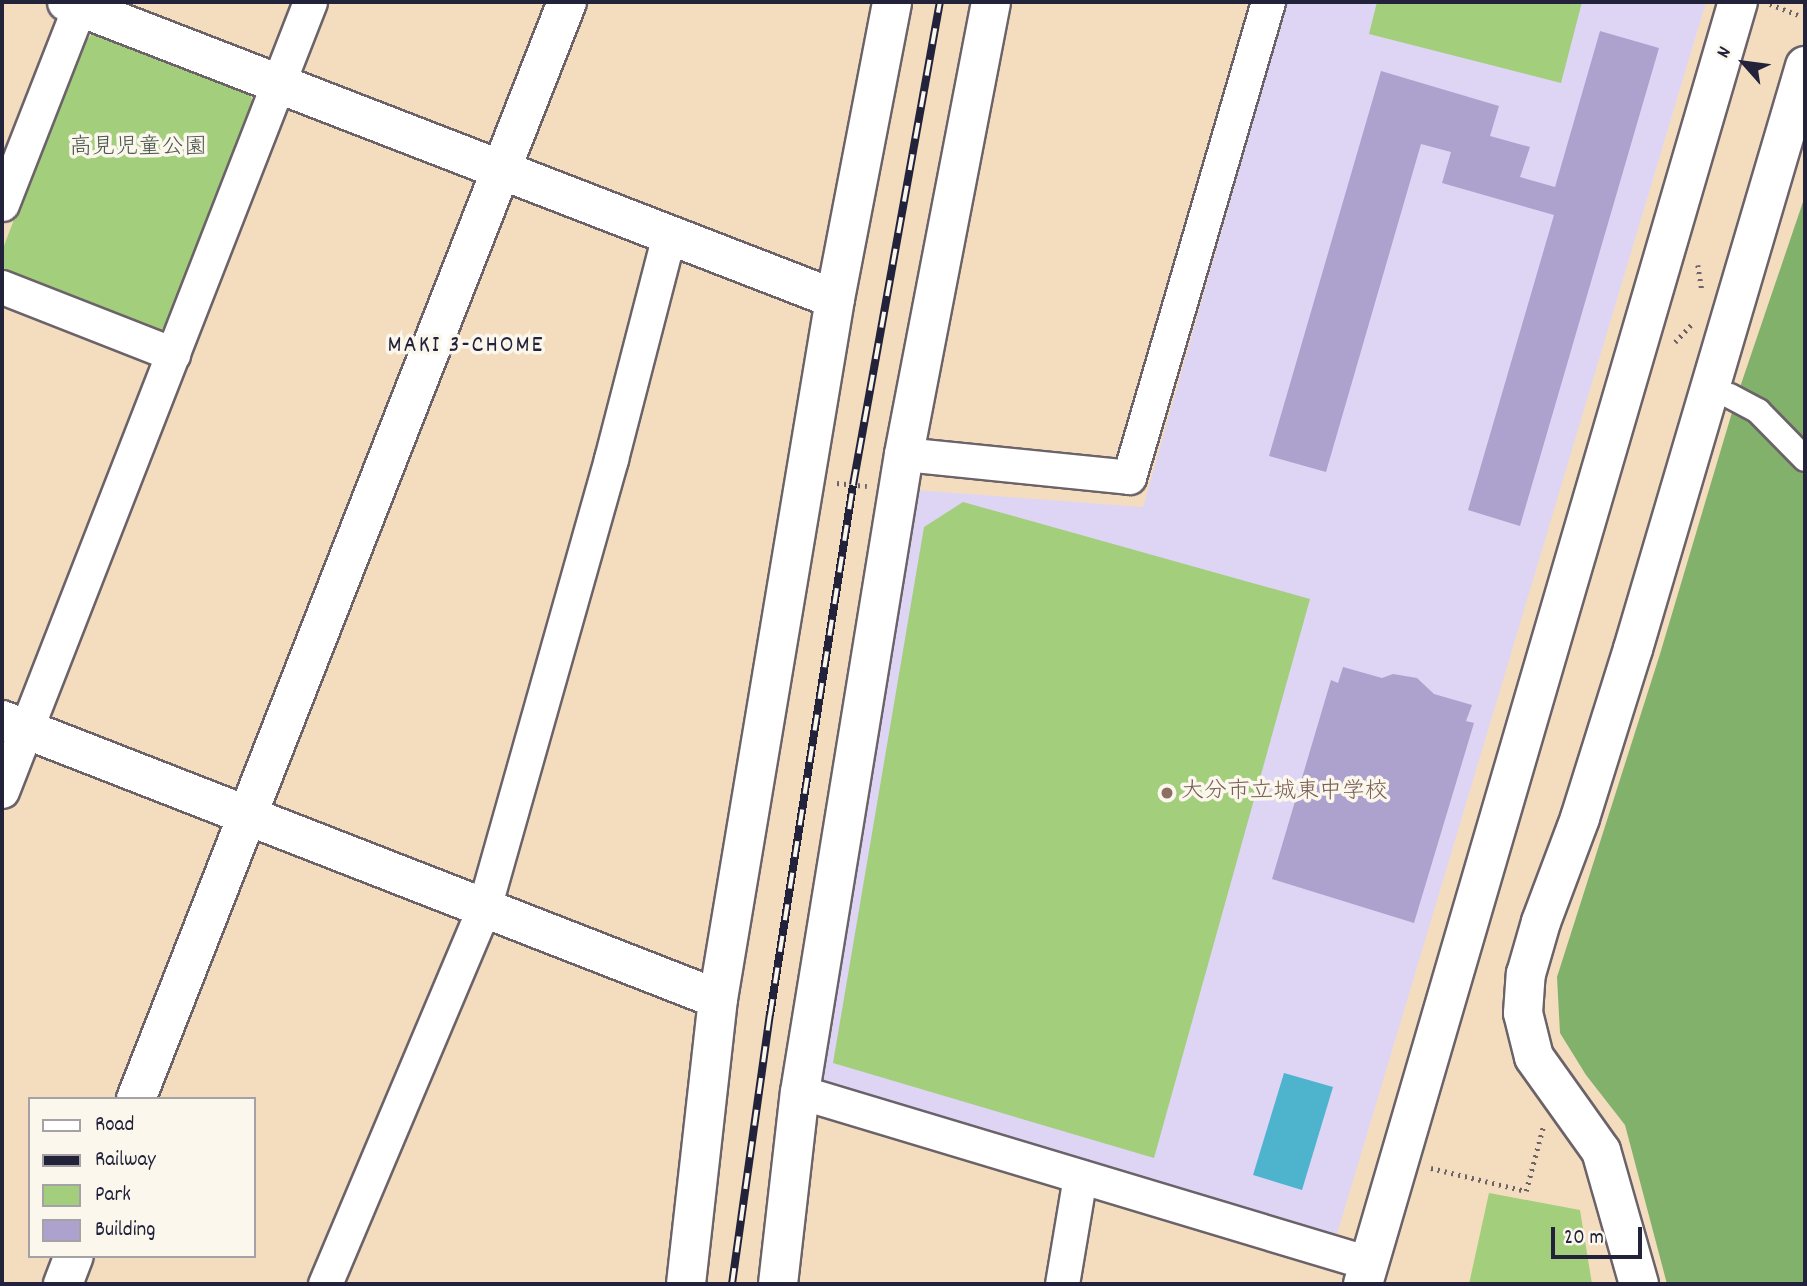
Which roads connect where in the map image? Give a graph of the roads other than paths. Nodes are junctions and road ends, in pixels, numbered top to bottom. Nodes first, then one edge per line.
1 (310, 2) edge
2 (567, 2) edge
3 (892, 2) edge
4 (991, 2) edge
5 (1268, 2) edge
6 (1738, 2) edge
7 (76, 3) edge
8 (1805, 66) edge
9 (278, 84) junction
10 (503, 170) junction
11 (2, 204) edge
12 (669, 234) junction
13 (2, 287) edge
14 (835, 299) junction
15 (173, 354) junction
16 (1730, 396) dead end
17 (1805, 458) edge
18 (901, 472) junction
19 (14, 725) edge
20 (2, 791) edge
21 (248, 816) junction
22 (484, 908) junction
23 (718, 999) junction
24 (800, 1092) junction
25 (137, 1097) edge
26 (1080, 1176) junction
27 (73, 1258) edge
28 (1366, 1274) edge
29 (63, 1284) edge
30 (325, 1284) edge
31 (686, 1284) edge
32 (778, 1284) edge
33 (1062, 1284) edge
34 (1639, 1284) edge

1 - 9 street
2 - 10 street
3 - 14 street
4 - 18 street
5 - 18 street
6 - 28 street
7 - 9 street
7 - 11 street
8 - 34 street
9 - 10 street
9 - 15 street
10 - 12 street
10 - 21 street
12 - 14 street
12 - 22 street
13 - 15 street
14 - 23 street
15 - 19 street
16 - 17 street
18 - 24 street
19 - 20 street
19 - 21 street
21 - 22 street
21 - 25 street
22 - 23 street
22 - 30 street
23 - 31 street
24 - 26 street
24 - 32 street
26 - 28 street
26 - 33 street
27 - 29 street

